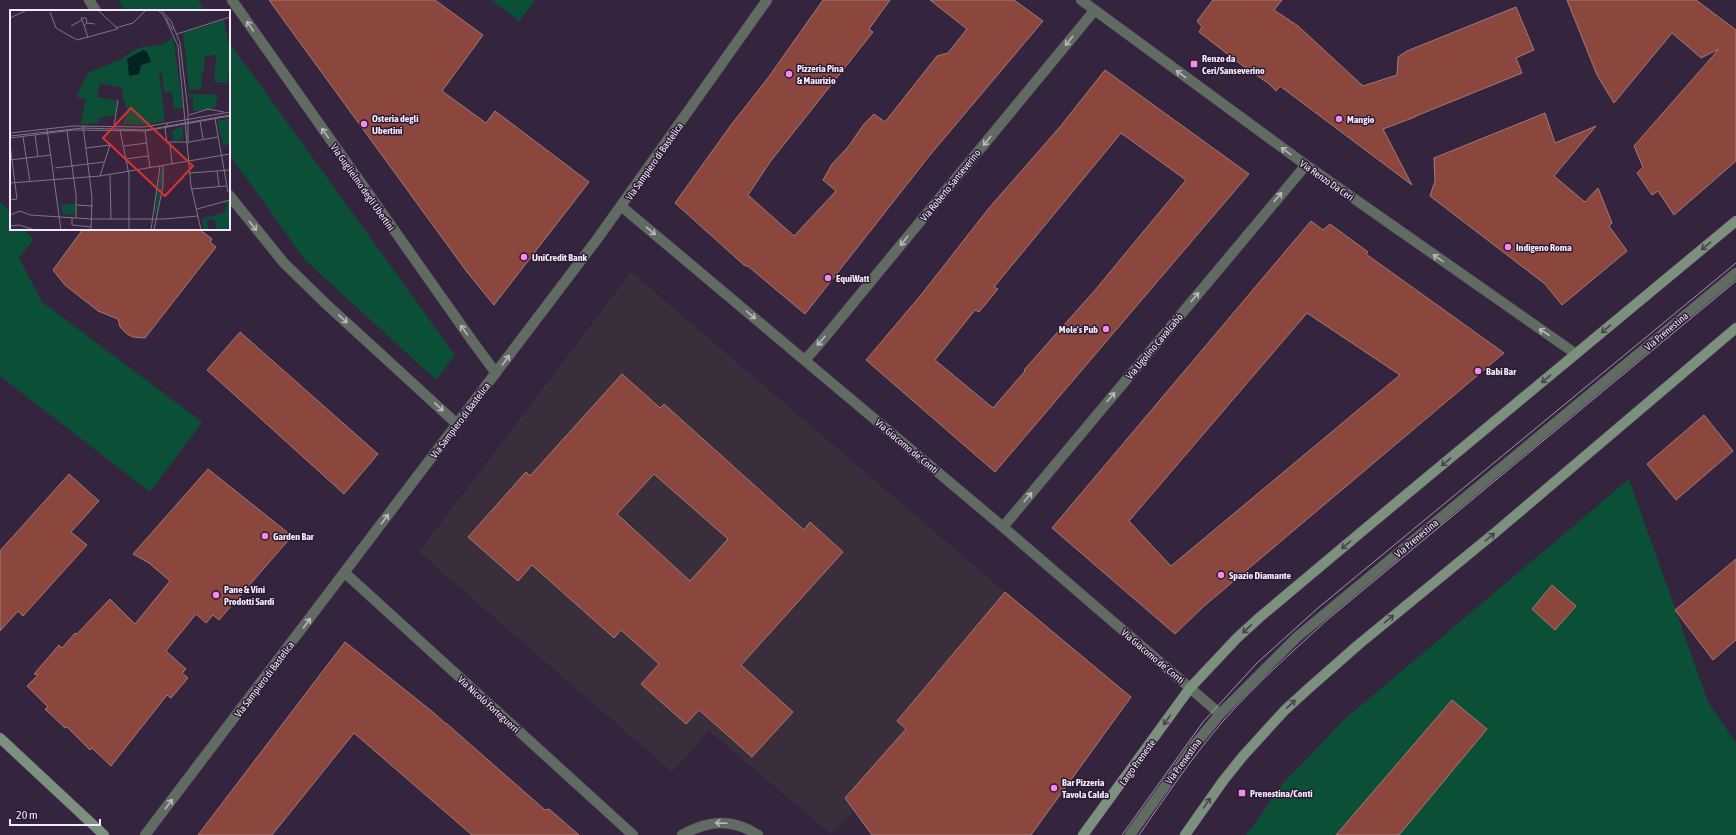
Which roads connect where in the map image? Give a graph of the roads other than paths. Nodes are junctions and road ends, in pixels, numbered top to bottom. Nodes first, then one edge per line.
1 (89, 0) edge
2 (232, 0) edge
3 (767, 0) edge
4 (1081, 0) edge
5 (95, 10) edge
6 (1094, 11) junction
7 (1306, 165) junction
8 (230, 196) edge
9 (621, 206) junction
10 (1736, 221) edge
11 (1736, 273) edge
12 (1735, 332) edge
13 (1576, 354) junction
14 (805, 360) junction
15 (496, 373) junction
16 (457, 424) junction
17 (1003, 527) junction
18 (345, 573) junction
19 (1190, 688) junction
20 (1220, 714) junction
21 (0, 738) edge
22 (104, 835) edge
23 (145, 835) edge
24 (633, 835) edge
25 (682, 835) edge
26 (758, 835) edge
27 (1083, 835) edge
28 (1130, 835) edge
29 (1185, 835) edge

1 - 5 street
15 -> 2 street, Via Guglielmo degli Ubertini
3 - 9 street, Via Sampiero di Bastelica
4 - 6 street, Via Renzo Da Ceri
7 -> 6 street, Via Renzo Da Ceri
6 -> 14 street, Via Roberto Sanseverino
13 -> 7 street, Via Renzo Da Ceri
17 -> 7 street, Via Ugolino Cavalcabò
8 -> 16 street
9 -> 14 street, Via Giacomo de' Conti
15 -> 9 street, Via Sampiero di Bastelica
10 -> 13 main road
11 - 20 street, Via Prenestina
29 -> 12 main road
13 -> 19 main road
14 - 17 street, Via Giacomo de' Conti
15 - 16 street, Via Sampiero di Bastelica
18 -> 16 street, Via Sampiero di Bastelica
17 - 19 street, Via Giacomo de' Conti
23 -> 18 street, Via Sampiero di Bastelica
18 - 24 street, Via Nicolò Forteguerri
19 - 20 street, Via Giacomo de' Conti
19 -> 27 main road, Largo Preneste
20 - 28 street, Via Prenestina
21 - 22 main road
26 -> 25 street

